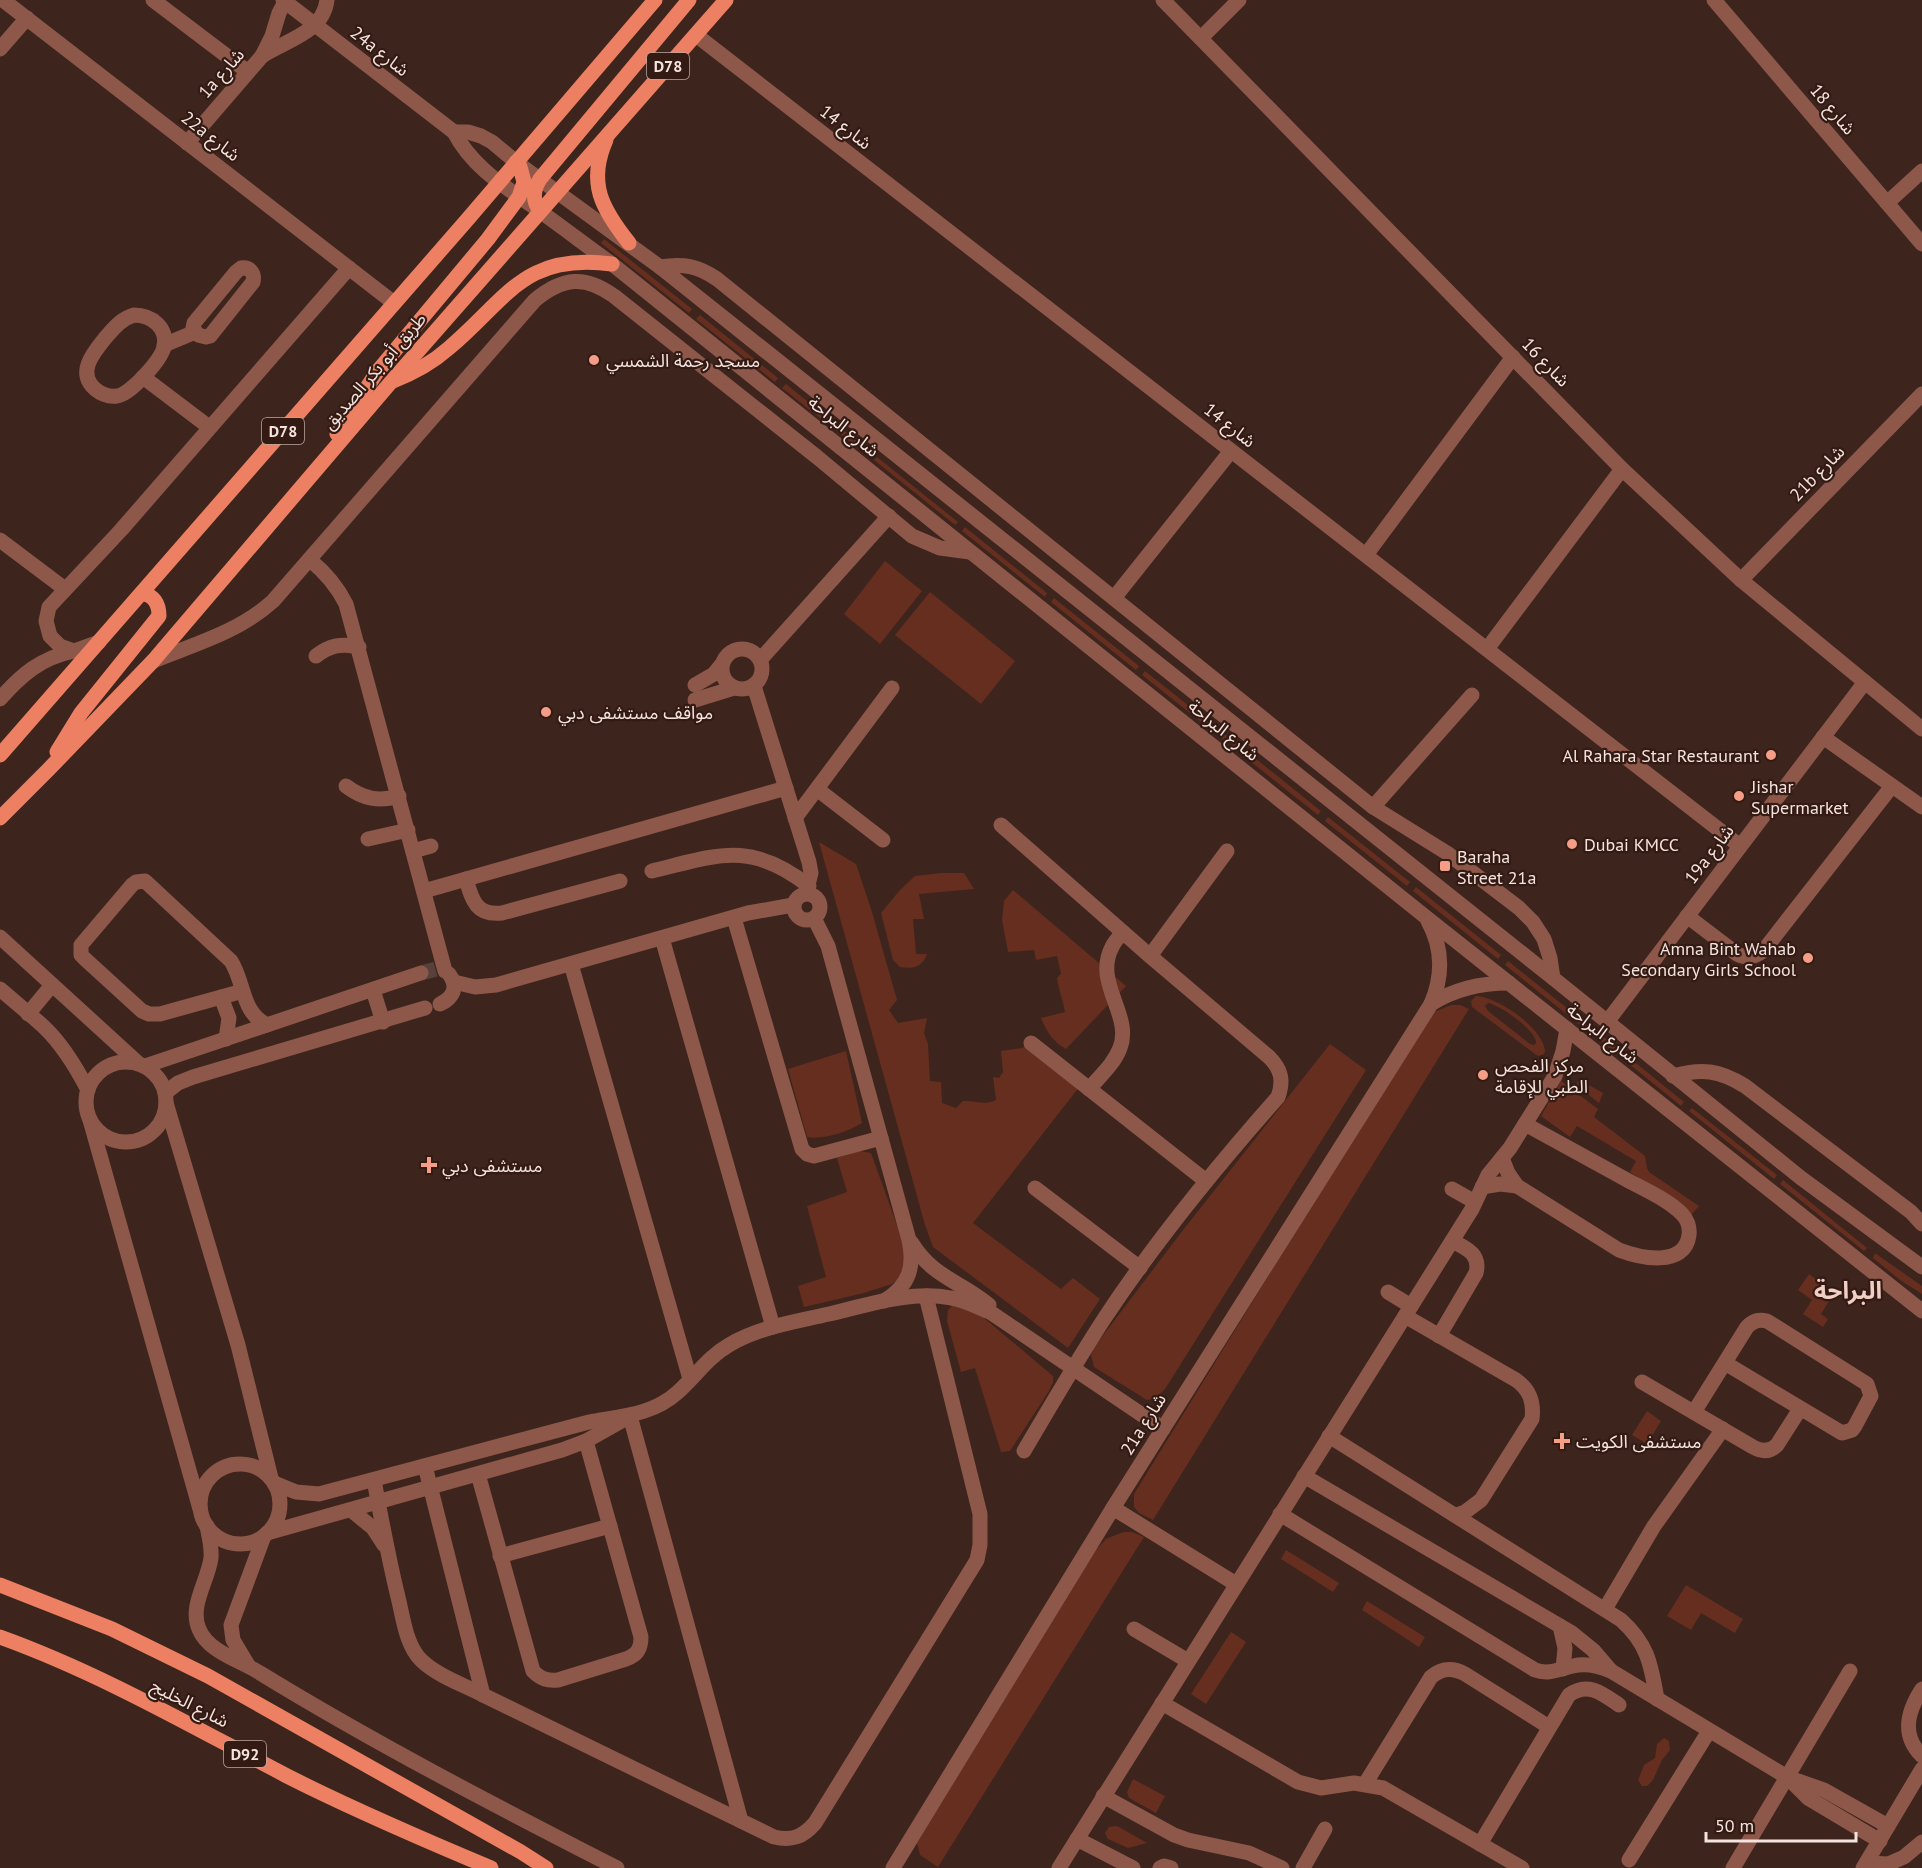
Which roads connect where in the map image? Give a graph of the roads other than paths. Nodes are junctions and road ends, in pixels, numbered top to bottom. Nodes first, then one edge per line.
1 (3, 0) edge
2 (153, 0) edge
3 (284, 0) edge
4 (327, 0) edge
5 (655, 0) edge
6 (689, 0) edge
7 (726, 0) edge
8 (1163, 0) edge
9 (1239, 0) edge
10 (1714, 0) edge
11 (27, 18) junction
12 (316, 25) junction
13 (696, 35) junction
14 (1201, 38) junction
15 (0, 49) edge
16 (262, 56) junction
17 (248, 72) junction
18 (454, 132) junction
19 (610, 132) junction
20 (187, 143) junction
21 (554, 161) junction
22 (516, 162) junction
23 (1922, 171) edge
24 (572, 175) junction
25 (540, 178) junction
26 (499, 182) junction
27 (557, 191) junction
28 (519, 197) junction
29 (1887, 203) junction
30 (581, 208) junction
31 (540, 211) junction
32 (565, 230) junction
33 (629, 243) junction
34 (1922, 244) edge
35 (612, 264) junction
36 (660, 267) junction
37 (349, 268) junction
38 (394, 303) junction
39 (195, 332) junction
40 (164, 345) junction
41 (1514, 357) junction
42 (143, 377) junction
43 (391, 382) junction
44 (1922, 394) edge
45 (805, 419) junction
46 (209, 427) junction
47 (1231, 451) junction
48 (817, 457) junction
49 (321, 463) junction
50 (1622, 469) junction
51 (889, 516) junction
52 (0, 540) edge
53 (970, 552) junction
54 (1366, 555) junction
55 (310, 560) junction
56 (1741, 580) junction
57 (65, 589) junction
58 (142, 593) junction
59 (1114, 598) junction
60 (99, 642) junction
61 (359, 647) junction
62 (1487, 649) junction
63 (74, 651) junction
64 (316, 656) dead end
65 (760, 660) junction
66 (153, 661) junction
67 (722, 664) junction
68 (1865, 682) junction
69 (754, 686) junction
70 (734, 688) junction
71 (892, 688) dead end
72 (1472, 695) dead end
73 (0, 699) edge
74 (1922, 729) edge
75 (1823, 737) junction
76 (0, 755) edge
77 (48, 770) junction
78 (346, 786) dead end
79 (1892, 786) junction
80 (786, 788) junction
81 (817, 789) junction
82 (399, 796) junction
83 (1373, 807) junction
84 (1922, 807) edge
85 (0, 818) edge
86 (795, 818) junction
87 (1001, 825) dead end
88 (408, 830) junction
89 (368, 839) dead end
90 (883, 840) dead end
91 (431, 846) dead end
92 (1740, 846) junction
93 (413, 850) junction
94 (1227, 851) dead end
95 (652, 871) dead end
96 (466, 879) junction
97 (620, 881) dead end
98 (808, 890) junction
99 (424, 891) junction
100 (793, 905) junction
101 (1687, 916) junction
102 (734, 918) junction
103 (814, 918) junction
104 (1427, 918) junction
105 (1123, 932) junction
106 (0, 937) edge
107 (662, 938) junction
108 (1150, 956) junction
109 (571, 964) junction
110 (439, 974) junction
111 (1553, 978) junction
112 (1509, 983) junction
113 (52, 985) junction
114 (0, 990) edge
115 (373, 990) junction
116 (243, 991) junction
117 (221, 997) junction
118 (1431, 1004) junction
119 (28, 1014) junction
120 (383, 1022) junction
121 (1607, 1022) junction
122 (267, 1025) junction
123 (1568, 1029) junction
124 (226, 1039) junction
125 (1031, 1043) dead end
126 (141, 1065) junction
127 (1673, 1076) junction
128 (1089, 1089) junction
129 (88, 1090) junction
130 (166, 1098) junction
131 (90, 1120) junction
132 (1525, 1124) junction
133 (881, 1138) junction
134 (1502, 1158) junction
135 (1206, 1181) junction
136 (1517, 1186) junction
137 (1482, 1187) junction
138 (1035, 1188) dead end
139 (1452, 1189) dead end
140 (1475, 1202) junction
141 (1922, 1224) edge
142 (909, 1240) junction
143 (1452, 1241) junction
144 (1922, 1267) edge
145 (1140, 1268) junction
146 (1388, 1292) dead end
147 (926, 1296) junction
148 (882, 1302) junction
149 (1408, 1311) junction
150 (1922, 1311) edge
151 (1008, 1324) junction
152 (773, 1327) junction
153 (1439, 1336) junction
154 (1725, 1363) junction
155 (1073, 1368) junction
156 (690, 1379) junction
157 (1642, 1382) dead end
158 (1800, 1409) junction
159 (1694, 1412) junction
160 (630, 1416) junction
161 (1163, 1429) junction
162 (1723, 1429) junction
163 (1329, 1436) junction
164 (586, 1441) junction
165 (1024, 1451) dead end
166 (425, 1466) junction
167 (478, 1474) junction
168 (1304, 1476) junction
169 (374, 1480) junction
170 (273, 1481) junction
171 (430, 1488) junction
172 (378, 1502) junction
173 (1113, 1508) junction
174 (200, 1509) junction
175 (351, 1510) junction
176 (1280, 1514) junction
177 (1456, 1515) junction
178 (207, 1526) junction
179 (610, 1526) junction
180 (265, 1535) junction
181 (388, 1553) junction
182 (500, 1556) junction
183 (1236, 1584) junction
184 (0, 1585) edge
185 (1605, 1608) junction
186 (1560, 1626) junction
187 (1134, 1629) dead end
188 (3, 1640) edge
189 (1188, 1661) junction
190 (248, 1665) junction
191 (1563, 1669) junction
192 (1611, 1671) junction
193 (1850, 1671) dead end
194 (1922, 1689) edge
195 (483, 1695) junction
196 (1657, 1699) junction
197 (1162, 1703) junction
198 (1619, 1705) dead end
199 (1549, 1727) junction
200 (1709, 1731) junction
201 (1922, 1756) edge
202 (1922, 1769) edge
203 (1787, 1777) junction
204 (1365, 1784) junction
205 (1103, 1796) junction
206 (741, 1821) junction
207 (1888, 1826) junction
208 (1325, 1829) dead end
209 (1077, 1839) junction
210 (1880, 1841) junction
211 (1922, 1842) edge
212 (1480, 1844) junction
213 (1629, 1860) dead end
214 (1865, 1865) edge
215 (491, 1868) edge
216 (546, 1868) edge
217 (617, 1868) edge
218 (893, 1868) edge
219 (1059, 1868) edge
220 (1133, 1868) edge
221 (1160, 1868) edge
222 (1171, 1868) edge
223 (1282, 1868) edge
224 (1303, 1868) edge
225 (1522, 1868) edge
226 (1733, 1868) edge

1 - 11 street, 22a شارع
2 - 17 street
3 - 12 street, 24a شارع
3 - 16 street, 1a شارع
4 - 12 street
5 - 22 main road, طريق أبو بكر الصديق / D78
6 - 21 main road
7 - 13 main road, طريق أبو بكر الصديق / D78
8 - 14 street, شارع 16
9 - 14 street
10 - 29 street, شارع 18
11 - 15 street
11 - 20 street, 22a شارع
12 - 16 street, 1a شارع
12 - 18 street, 24a شارع
13 - 19 main road, طريق أبو بكر الصديق / D78
13 - 47 street, شارع 14
14 - 41 street, شارع 16
16 - 17 street, 1a شارع
17 - 20 street, 1a شارع
18 - 22 street, 24a شارع
18 - 26 street, 24a شارع
19 - 24 main road, طريق أبو بكر الصديق / D78
19 - 33 main road
20 - 37 street, 22a شارع
21 - 24 main road
21 - 25 main road
22 - 25 street, شارع البراحة
22 - 26 main road, طريق أبو بكر الصديق / D78
22 - 28 main road
23 - 29 street
24 - 27 main road, طريق أبو بكر الصديق / D78
25 - 27 street, شارع البراحة
25 - 31 main road
26 - 28 street, شارع البراحة
26 - 38 main road, طريق أبو بكر الصديق / D78
27 - 30 street, شارع البراحة
27 - 31 main road, طريق أبو بكر الصديق / D78
28 - 31 street, شارع البراحة
28 - 49 main road
29 - 34 street, شارع 18
30 - 32 street
30 - 33 street, شارع البراحة
31 - 32 street, شارع البراحة
31 - 43 main road, طريق أبو بكر الصديق / D78
32 - 35 street, شارع البراحة
33 - 36 street, شارع البراحة
35 - 43 main road
35 - 45 street, شارع البراحة
36 - 59 street
36 - 111 street, شارع البراحة
37 - 38 street, 22a شارع
37 - 46 street
38 - 58 main road, طريق أبو بكر الصديق / D78
39 - 39 street
39 - 40 street
40 - 42 street
40 - 42 street
41 - 50 street, شارع 16
41 - 54 street
42 - 46 street
43 - 49 main road, طريق أبو بكر الصديق / D78
44 - 56 street, 21b شارع
45 - 48 street
45 - 53 street, شارع البراحة
46 - 57 street
47 - 54 street, شارع 14
47 - 59 street
48 - 51 street
48 - 55 street
49 - 66 main road, طريق أبو بكر الصديق / D78
50 - 56 street, شارع 16
50 - 62 street
51 - 53 street
51 - 65 street
52 - 57 street
53 - 104 street, شارع البراحة
54 - 62 street, شارع 14
55 - 61 street
55 - 66 street
56 - 68 street, شارع 16
57 - 63 street
58 - 60 main road, طريق أبو بكر الصديق / D78
58 - 77 main road
59 - 83 street
60 - 63 street
60 - 76 main road, طريق أبو بكر الصديق / D78
61 - 64 street
61 - 82 street
62 - 92 street, شارع 14
63 - 73 street
65 - 67 street
65 - 69 street
66 - 77 main road, طريق أبو بكر الصديق / D78
67 - 70 street
67 - 70 street
68 - 74 street, شارع 16
68 - 75 street, 19a شارع
69 - 70 street
69 - 80 street
71 - 81 street
72 - 83 street
75 - 79 street
75 - 92 street, 19a شارع
77 - 85 main road, طريق أبو بكر الصديق / D78
78 - 82 street
79 - 84 street
79 - 101 street
80 - 86 street
80 - 96 street
81 - 86 street
81 - 90 street
82 - 88 street
83 - 111 street
86 - 98 street
87 - 105 street
88 - 89 street
88 - 93 street
91 - 93 street
92 - 101 street, 19a شارع
93 - 99 street
94 - 108 street
95 - 98 street
96 - 97 street
96 - 99 street
98 - 100 street
98 - 103 street
99 - 110 street
100 - 102 street
100 - 103 street
101 - 121 street, 19a شارع
102 - 107 street
102 - 133 street
103 - 133 street
104 - 112 street, شارع البراحة
104 - 118 street, 21a شارع
105 - 108 street
105 - 128 street
106 - 113 street
107 - 109 street
107 - 152 street
108 - 135 street
109 - 110 street
109 - 156 street
110 - 115 street
110 - 120 street
111 - 121 street, شارع البراحة
112 - 118 street
112 - 123 street, شارع البراحة
113 - 119 street
113 - 126 street
114 - 119 street
115 - 120 street
115 - 122 street
116 - 117 street
116 - 117 street
116 - 122 street
117 - 124 street
118 - 161 street, 21a شارع
119 - 129 street
120 - 130 street
121 - 127 street, شارع البراحة
122 - 124 street
123 - 132 street
123 - 150 street, شارع البراحة
124 - 126 street
125 - 128 street
126 - 129 street
126 - 130 street
127 - 141 street
127 - 144 street, شارع البراحة
128 - 135 street
129 - 131 street
130 - 131 street
130 - 170 street
131 - 174 street
132 - 134 street
132 - 136 street
133 - 142 street
134 - 136 street
134 - 137 street
135 - 145 street
136 - 137 street
137 - 140 street
138 - 145 street
139 - 140 street
140 - 143 street
142 - 148 street
142 - 151 street
143 - 149 street
143 - 153 street
145 - 155 street
146 - 149 street
147 - 148 street
147 - 151 street
147 - 206 street
148 - 152 street
149 - 153 street
149 - 163 street
151 - 155 street
152 - 156 street
153 - 177 street
154 - 158 street
154 - 158 street
154 - 159 street
155 - 161 street
155 - 165 street
156 - 160 street
157 - 159 street
158 - 162 street
159 - 162 street
160 - 164 street
160 - 166 street
160 - 206 street
161 - 173 street, 21a شارع
162 - 185 street
163 - 168 street
163 - 177 street
164 - 167 street
164 - 179 street
166 - 169 street
166 - 171 street
167 - 171 street
167 - 182 street
168 - 176 street
168 - 186 street
169 - 170 street
169 - 172 street
170 - 174 street
170 - 180 street
171 - 172 street
171 - 195 street
172 - 175 street
172 - 181 street
173 - 183 street
173 - 218 street, 21a شارع
174 - 178 street
175 - 180 street
175 - 181 street
176 - 183 street
176 - 191 street
177 - 185 street
178 - 180 street
178 - 190 street
179 - 182 street
179 - 182 street
180 - 190 street
181 - 195 street
183 - 189 street
184 - 216 main road
185 - 196 street
186 - 191 street
186 - 192 street
187 - 189 street
188 - 215 main road, شارع الخليج / D92
189 - 197 street
190 - 217 street
191 - 192 street
192 - 196 street
193 - 203 street
194 - 201 street
195 - 206 street
196 - 200 street
197 - 204 street
197 - 205 street
198 - 199 street
199 - 204 street
199 - 212 street
200 - 203 street
200 - 213 street
202 - 207 street
203 - 207 street
203 - 210 street
203 - 226 street
204 - 212 street
205 - 209 street
205 - 223 street
207 - 210 street
208 - 224 street
209 - 219 street
209 - 220 street
210 - 214 street
211 - 214 street
212 - 225 street
221 - 222 street

